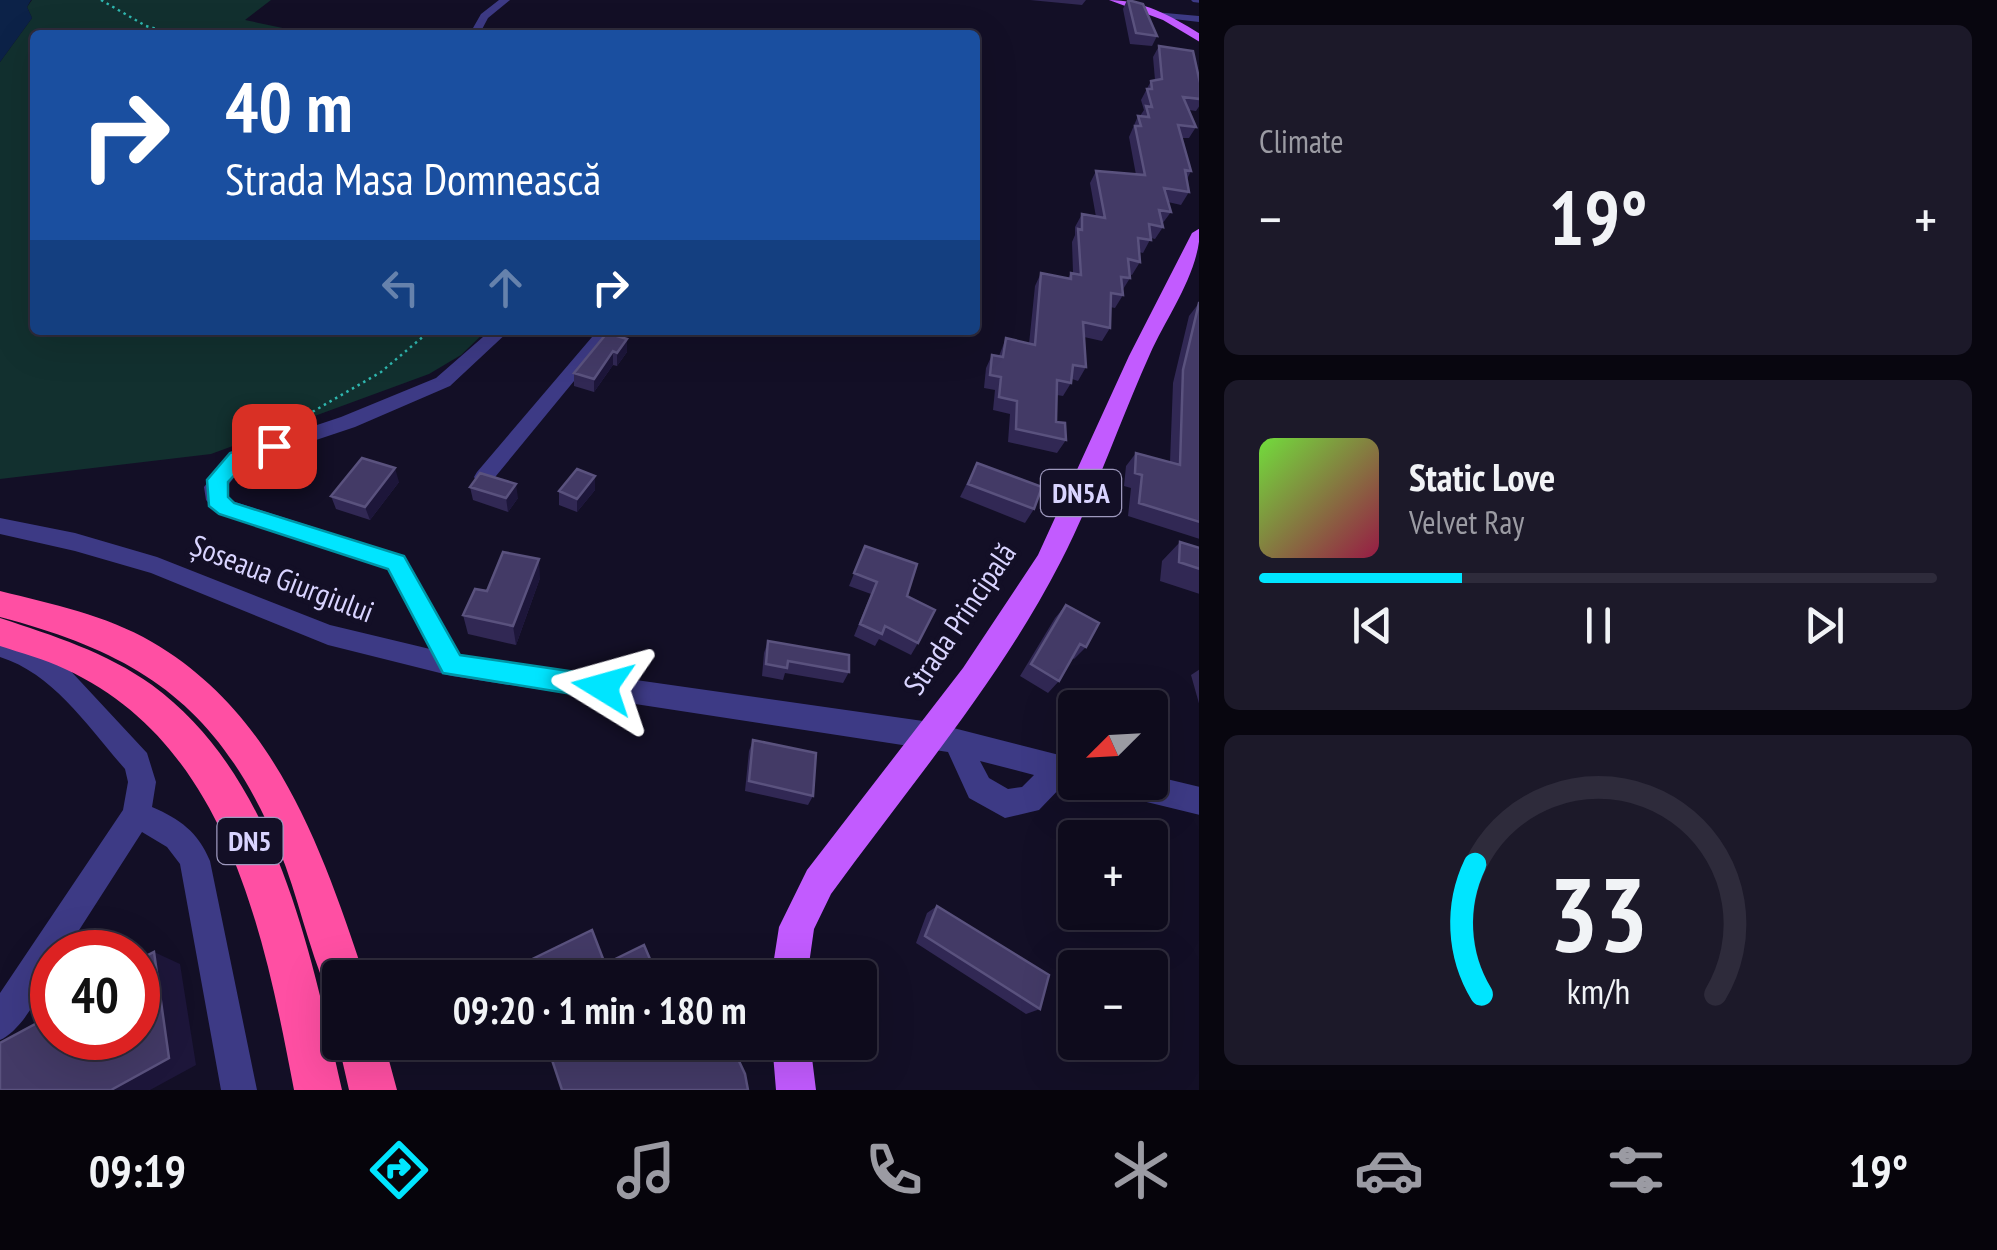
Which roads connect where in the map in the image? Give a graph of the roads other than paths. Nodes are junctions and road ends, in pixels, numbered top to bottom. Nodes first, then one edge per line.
1 (505, 0) edge
2 (1114, 0) edge
3 (1174, 2) edge
4 (1162, 14) junction
5 (1199, 19) edge
6 (477, 30) edge
7 (1199, 39) edge
8 (1199, 235) edge
9 (495, 335) edge
10 (602, 335) edge
11 (484, 477) edge
12 (0, 526) edge
13 (0, 604) edge
14 (0, 632) edge
15 (0, 646) edge
16 (452, 665) junction
17 (943, 739) junction
18 (1058, 768) edge
19 (1058, 778) edge
20 (1168, 793) edge
21 (1199, 800) edge
22 (136, 815) junction
23 (338, 960) edge
24 (792, 960) edge
25 (0, 1023) edge
26 (793, 1060) edge
27 (239, 1090) edge
28 (318, 1090) edge
29 (796, 1090) edge

1 - 6 street
2 - 4 main road
3 - 4 street
4 - 5 street
4 - 7 main road
8 - 17 main road, Strada Principală / DN5A
9 - 16 street
10 - 11 street
12 - 16 street, Șoseaua Giurgiului
13 - 23 highway, DN5
14 - 28 highway, DN5
15 - 22 street
16 - 17 street, Șoseaua Giurgiului
17 - 18 street, Șoseaua Giurgiului
17 - 19 street
17 - 24 main road, Strada Principală / DN5A
20 - 21 street
22 - 25 street
22 - 27 street
26 - 29 main road

